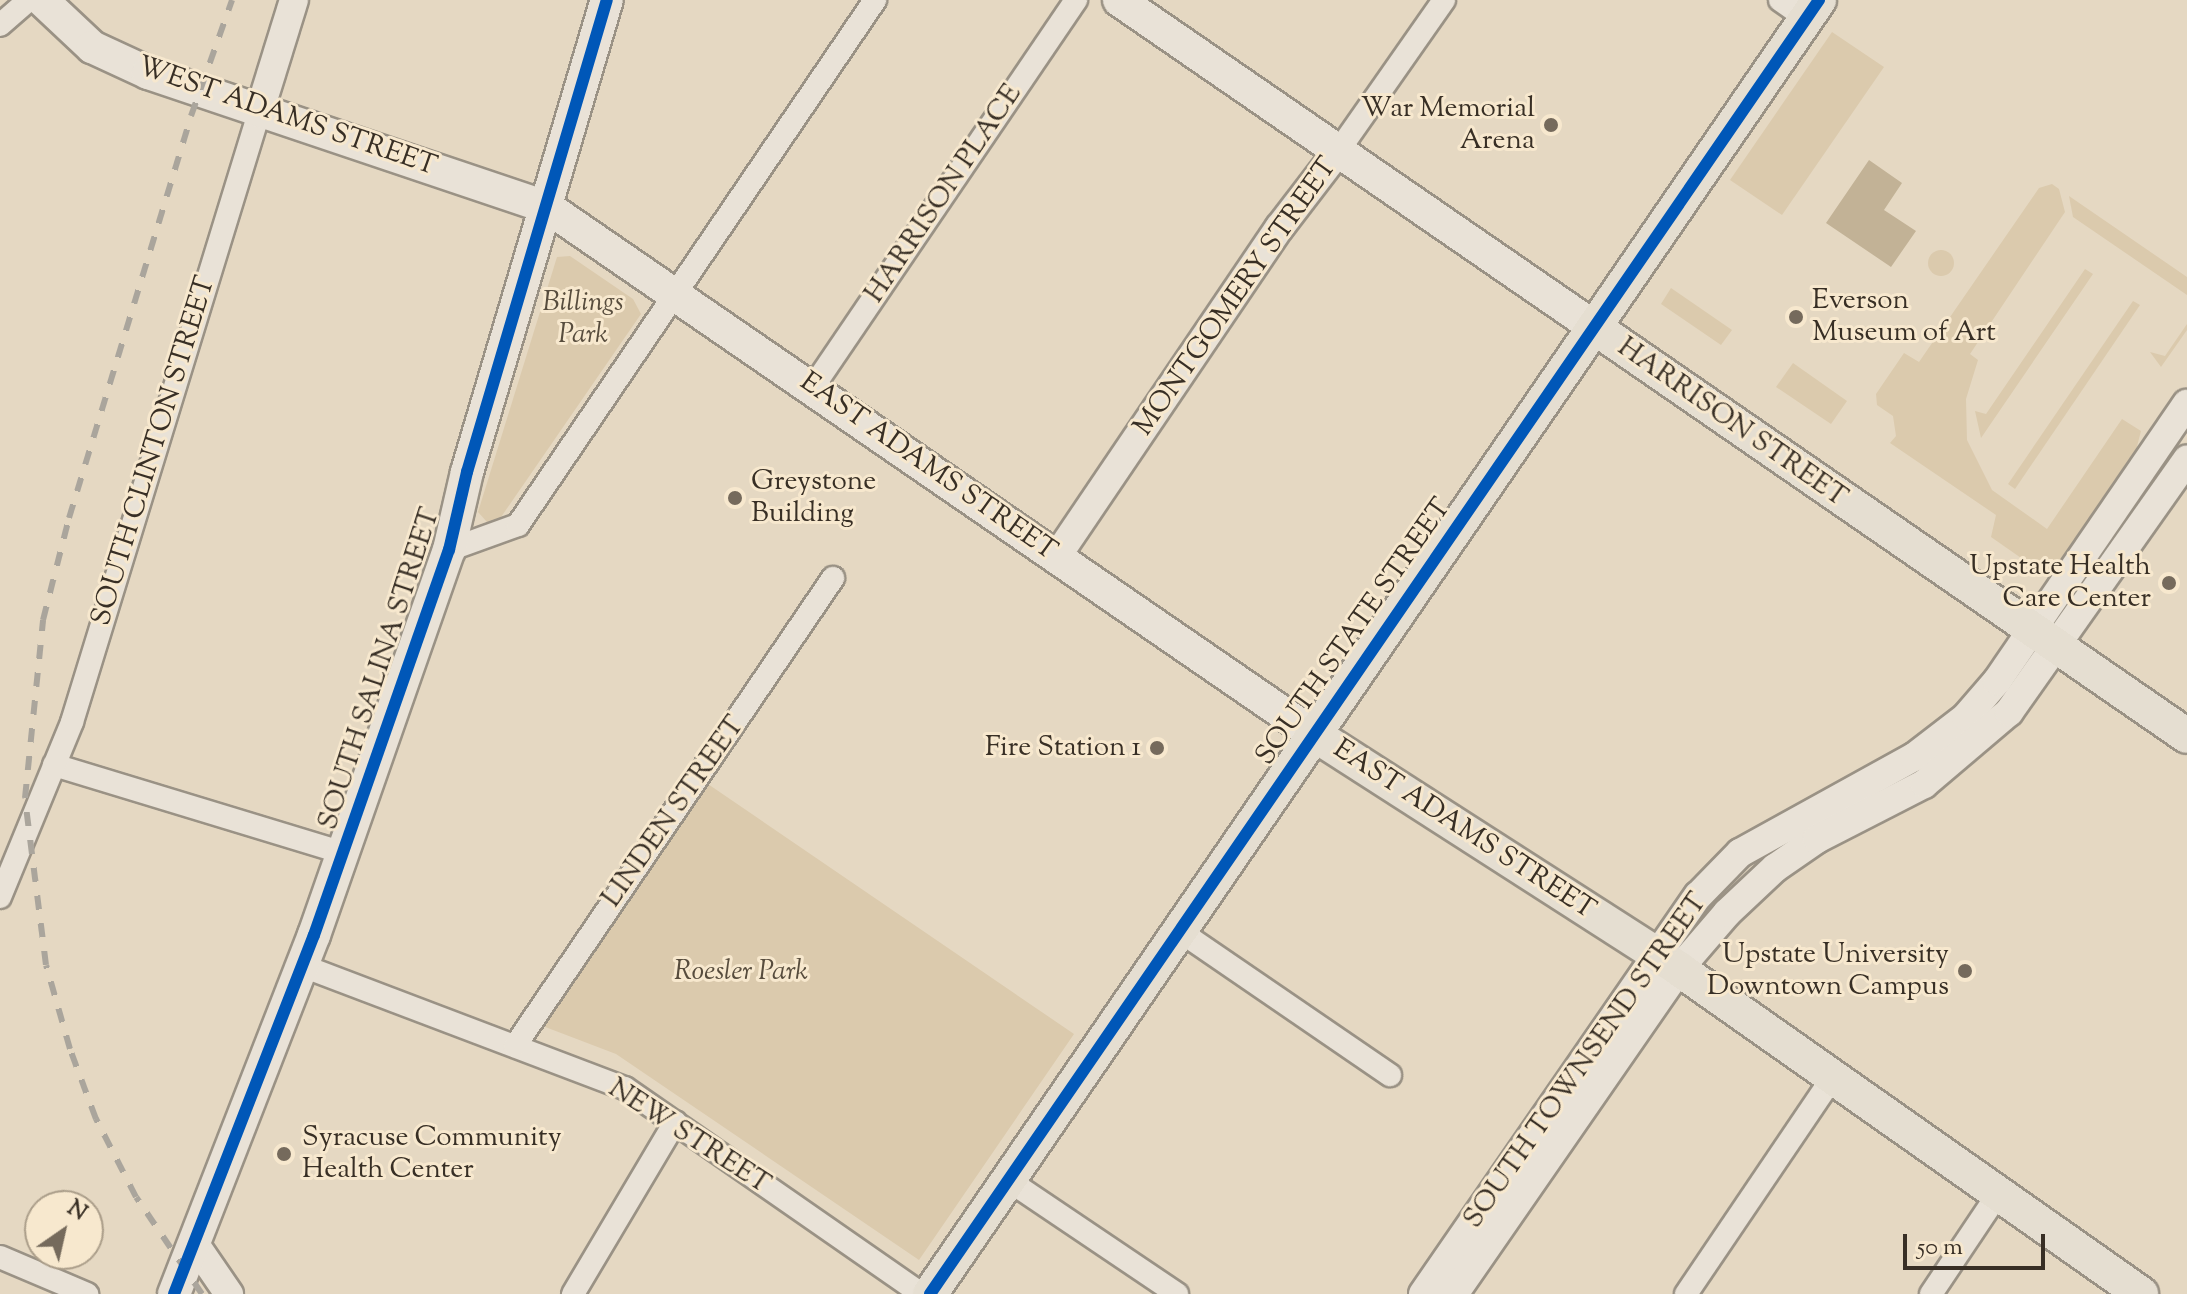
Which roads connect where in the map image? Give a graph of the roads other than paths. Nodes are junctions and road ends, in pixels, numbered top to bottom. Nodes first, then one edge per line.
1 (29, 0) edge
2 (42, 0) edge
3 (294, 0) edge
4 (607, 0) edge
5 (875, 0) edge
6 (1076, 0) edge
7 (1119, 0) edge
8 (1444, 0) edge
9 (1802, 6) edge
10 (0, 25) edge
11 (259, 113) junction
12 (1339, 150) junction
13 (547, 207) junction
14 (676, 293) junction
15 (1594, 327) junction
16 (813, 387) junction
17 (2187, 404) edge
18 (2187, 460) edge
19 (449, 550) junction
20 (1057, 556) junction
21 (833, 578) dead end
22 (2044, 638) junction
23 (1312, 733) junction
24 (2187, 736) edge
25 (54, 765) junction
26 (344, 853) junction
27 (0, 897) edge
28 (1178, 930) junction
29 (1667, 961) junction
30 (303, 966) junction
31 (515, 1046) junction
32 (1390, 1075) dead end
33 (1834, 1075) junction
34 (675, 1122) junction
35 (1008, 1180) junction
36 (2000, 1191) junction
37 (194, 1243) junction
38 (0, 1257) edge
39 (87, 1294) edge
40 (174, 1294) edge
41 (229, 1294) edge
42 (573, 1294) edge
43 (921, 1294) edge
44 (930, 1294) edge
45 (1177, 1294) edge
46 (1423, 1294) edge
47 (1454, 1294) edge
48 (1686, 1294) edge
49 (1931, 1294) edge
50 (2141, 1294) edge

1 - 10 street
2 - 11 main road, WEST ADAMS STREET
3 - 11 street, SOUTH CLINTON STREET
4 - 13 main road, SOUTH SALINA STREET
5 - 14 street
6 - 16 street, HARRISON PLACE
7 - 12 main road, HARRISON STREET
8 - 12 street, MONTGOMERY STREET
9 - 15 main road, SOUTH STATE STREET
11 - 13 main road, WEST ADAMS STREET
11 - 25 street, SOUTH CLINTON STREET
12 - 15 main road, HARRISON STREET
12 - 20 street, MONTGOMERY STREET
13 - 14 main road, EAST ADAMS STREET
13 - 19 main road, SOUTH SALINA STREET
14 - 16 main road, EAST ADAMS STREET
14 - 19 street
15 - 22 main road, HARRISON STREET
15 - 23 main road, SOUTH STATE STREET
16 - 20 main road, EAST ADAMS STREET
17 - 22 street, SOUTH TOWNSEND STREET
18 - 22 street, SOUTH TOWNSEND STREET
19 - 26 main road, SOUTH SALINA STREET
20 - 23 main road, EAST ADAMS STREET
21 - 31 street, LINDEN STREET
22 - 24 main road, HARRISON STREET
22 - 29 street, SOUTH TOWNSEND STREET
23 - 28 main road, SOUTH STATE STREET
23 - 29 main road, EAST ADAMS STREET
25 - 26 street
25 - 27 street, SOUTH CLINTON STREET
26 - 30 main road, SOUTH SALINA STREET
28 - 32 street
28 - 35 main road, SOUTH STATE STREET
29 - 33 main road, EAST ADAMS STREET
29 - 46 street, SOUTH TOWNSEND STREET
29 - 47 street, SOUTH TOWNSEND STREET
30 - 31 street, NEW STREET
30 - 37 main road, SOUTH SALINA STREET
31 - 34 street, NEW STREET
33 - 36 main road, EAST ADAMS STREET
33 - 48 street
34 - 42 street
34 - 43 street, NEW STREET
35 - 44 main road, SOUTH STATE STREET
35 - 45 street
36 - 49 street
36 - 50 main road, EAST ADAMS STREET
37 - 40 main road, SOUTH SALINA STREET
37 - 41 street
38 - 39 street

